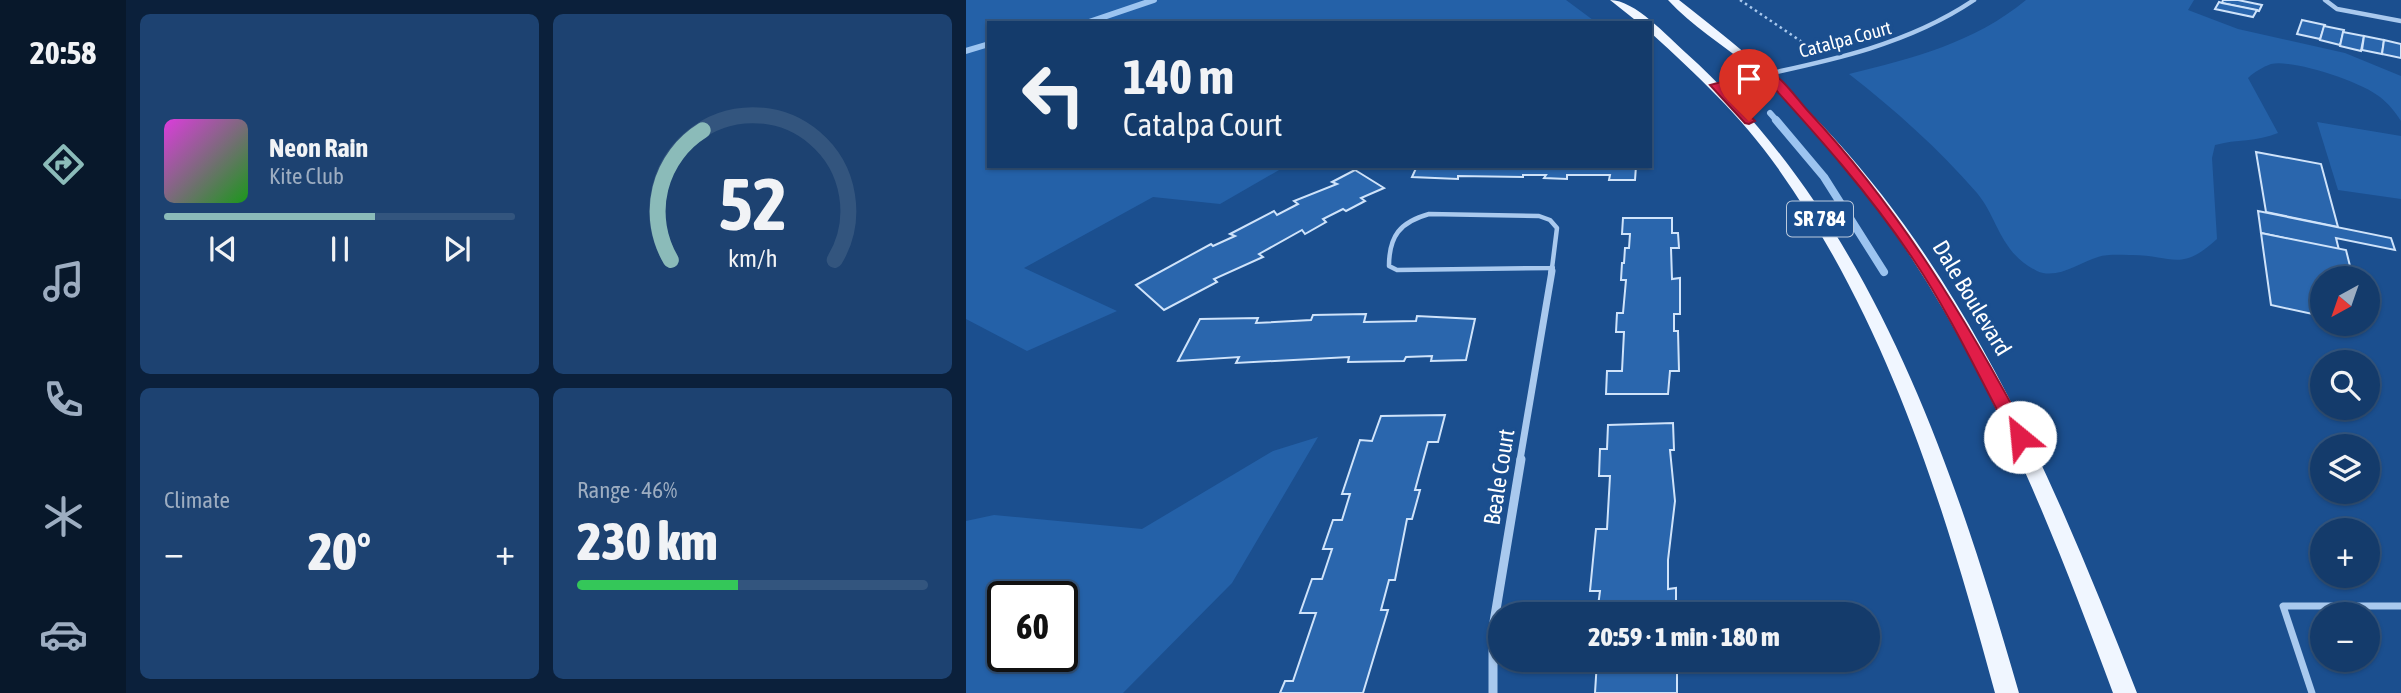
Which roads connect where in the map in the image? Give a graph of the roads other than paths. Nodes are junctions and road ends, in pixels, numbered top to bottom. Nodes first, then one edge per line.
1 (1615, 0) edge
2 (1673, 0) edge
3 (1974, 0) edge
4 (2325, 0) edge
5 (1643, 21) edge
6 (2401, 21) edge
7 (1652, 28) edge
8 (1766, 73) junction
9 (1716, 85) junction
10 (1552, 268) junction
11 (2401, 606) edge
12 (1493, 693) edge
13 (2007, 693) edge
14 (2124, 693) edge
15 (2312, 693) edge

1 - 5 main road
2 - 8 main road, Dale Boulevard / SR 784
3 - 8 street, Catalpa Court
4 - 6 street
7 - 9 main road, SR 784
8 - 9 street, Catalpa Court
8 - 14 main road, Dale Boulevard / SR 784
9 - 13 main road, SR 784
10 - 10 lane
10 - 12 street, Beale Court
11 - 15 lane

